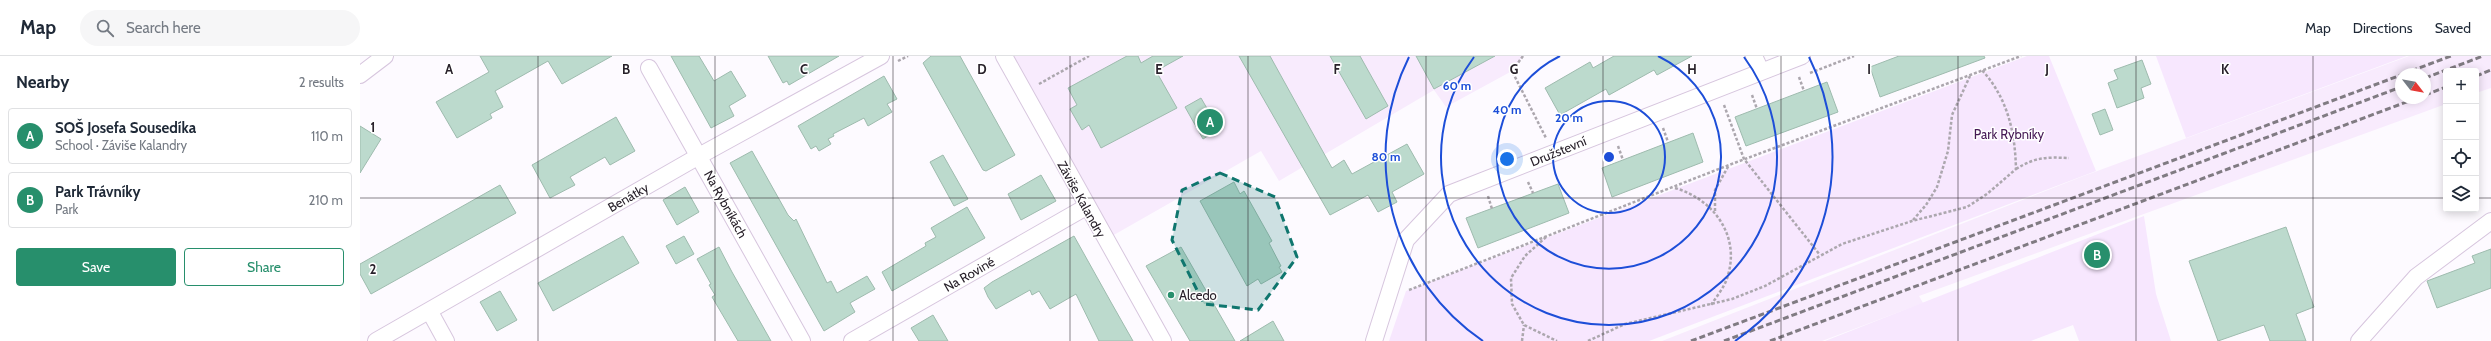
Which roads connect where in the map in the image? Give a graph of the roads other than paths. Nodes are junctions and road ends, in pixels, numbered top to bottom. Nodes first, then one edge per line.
1 (385, 56) edge
2 (1004, 56) edge
3 (1754, 56) edge
4 (1802, 56) edge
5 (888, 60) edge
6 (649, 68) dead end
7 (1761, 71) junction
8 (360, 75) edge
9 (699, 156) junction
10 (1086, 207) junction
11 (2491, 221) edge
12 (430, 312) junction
13 (376, 341) edge
14 (446, 341) edge
15 (802, 341) edge
16 (852, 341) edge
17 (1163, 341) edge
18 (1374, 341) edge
19 (2359, 341) edge

1 - 8 street
2 - 10 street, Záviše Kalandry
3 - 7 street
4 - 7 street, Družstevní
5 - 9 street, Benátky
6 - 9 street, Na Rybníkách
7 - 18 street, Družstevní
9 - 12 street, Benátky
9 - 15 street, Na Rybníkách
10 - 16 street, Na Rovině
10 - 17 street, Záviše Kalandry
11 - 19 street
12 - 13 street, Benátky
12 - 14 street

